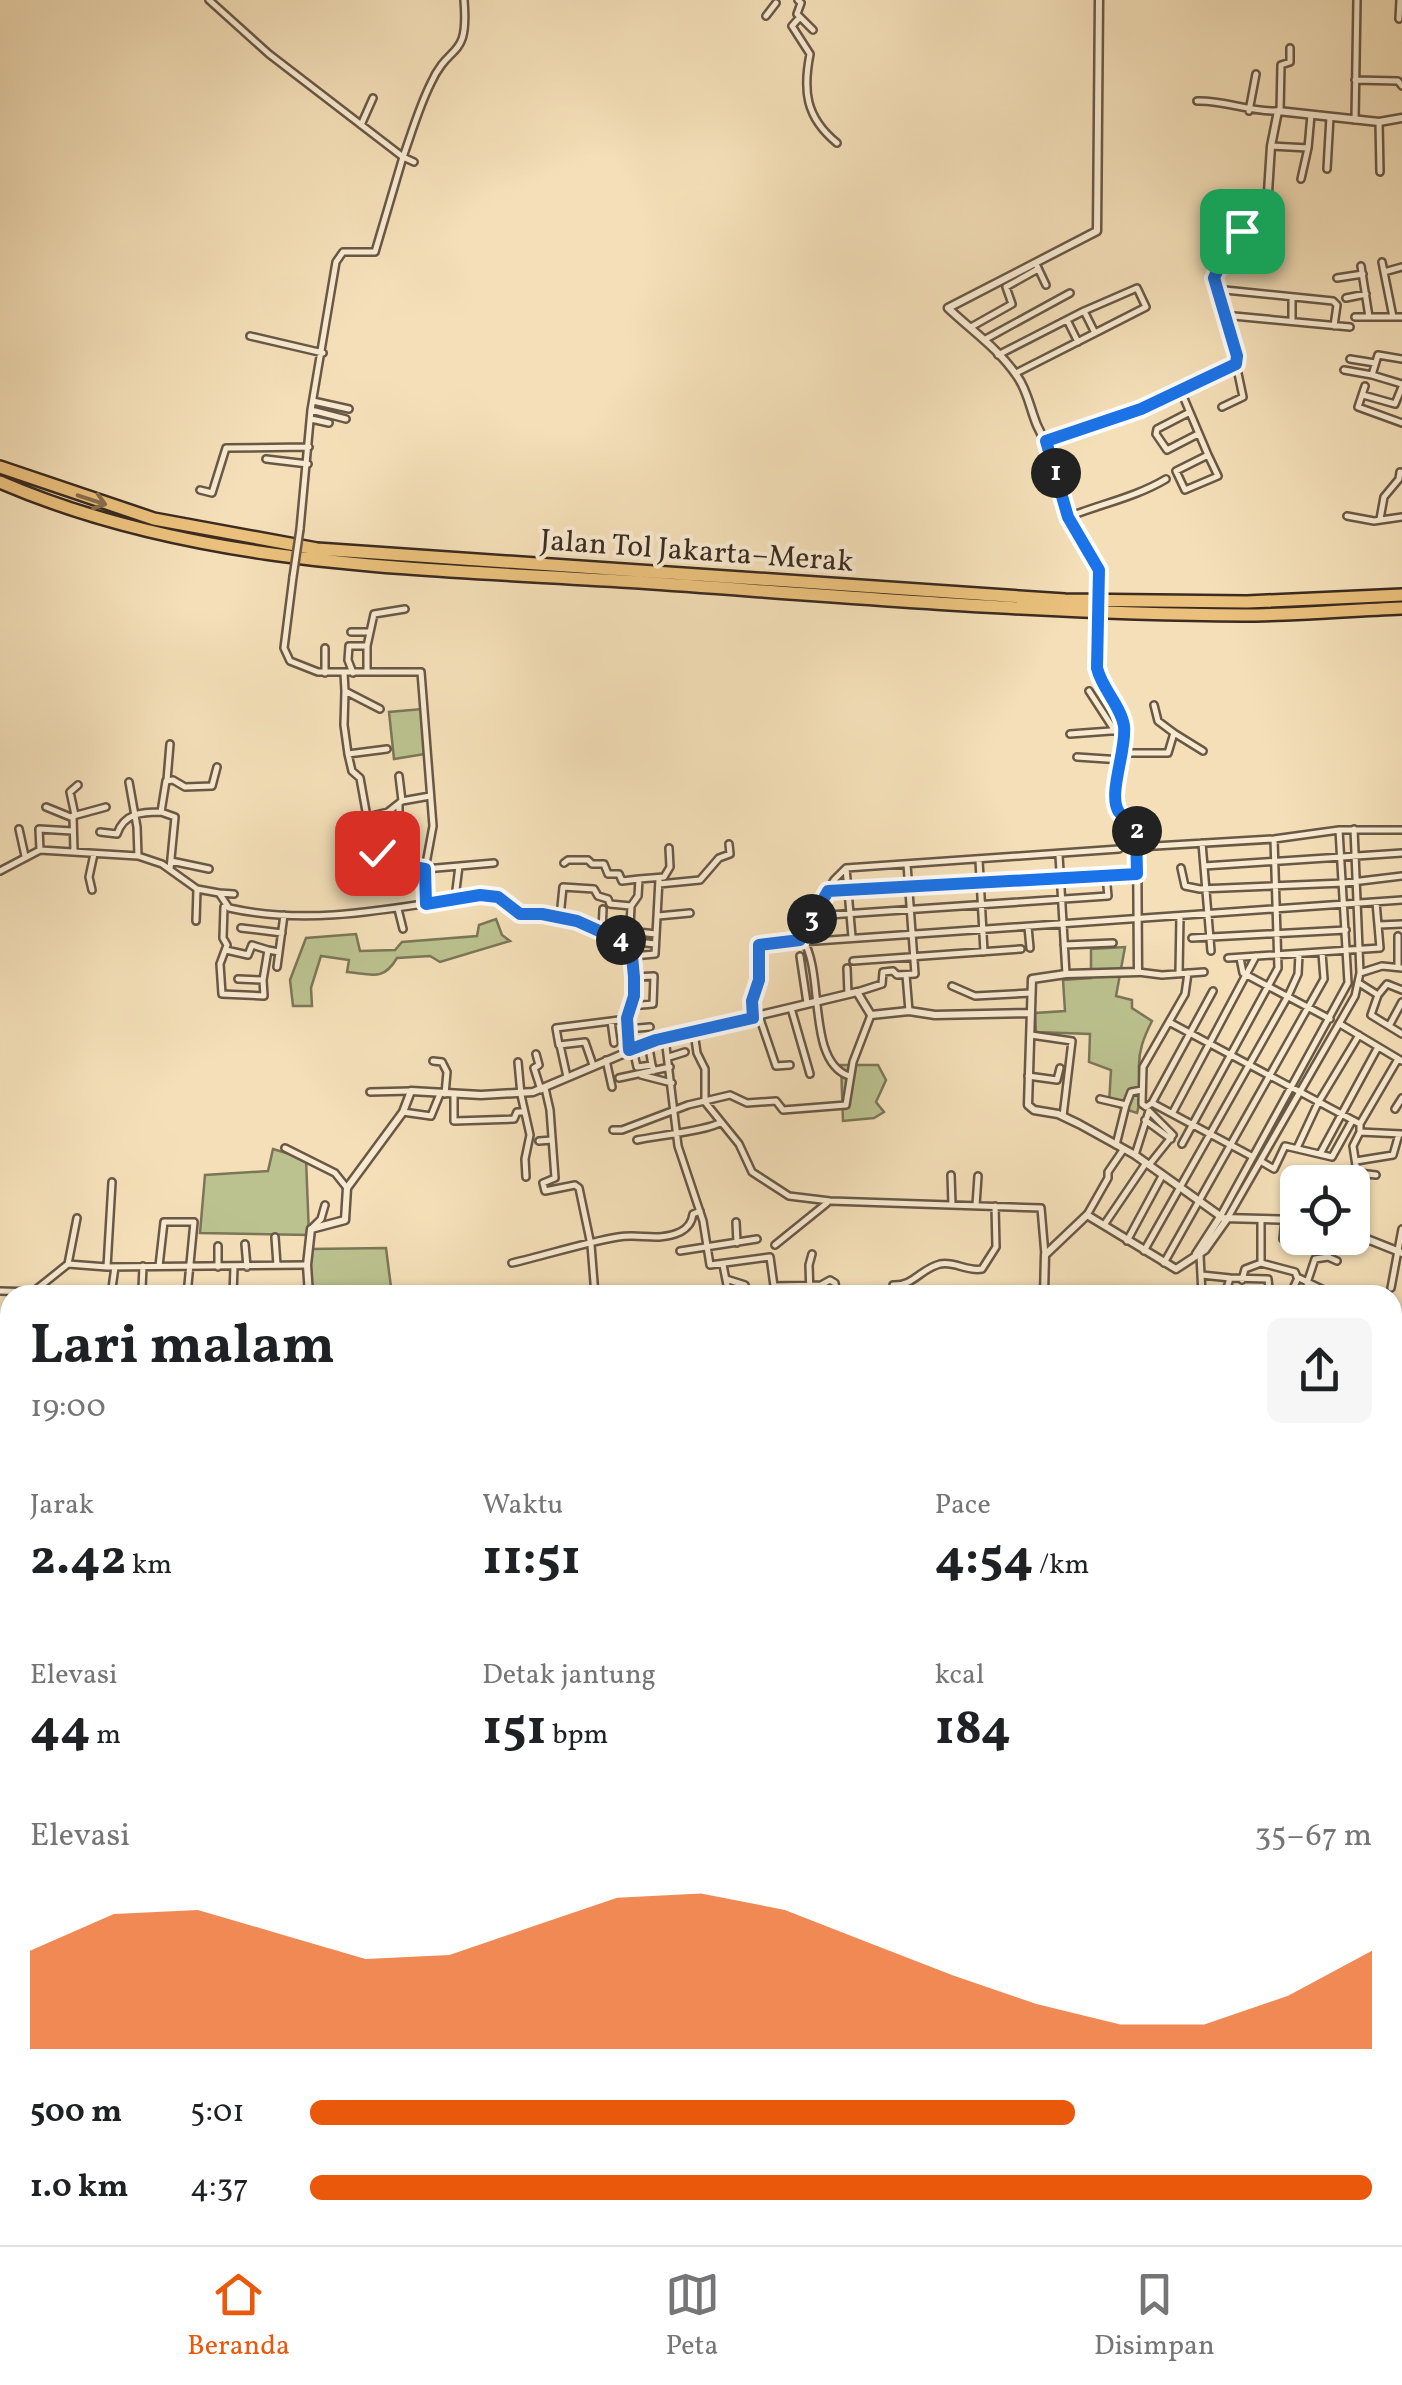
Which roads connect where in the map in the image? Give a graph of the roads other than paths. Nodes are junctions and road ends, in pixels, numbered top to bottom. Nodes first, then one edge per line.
1 (209, 0) edge
2 (464, 0) edge
3 (798, 0) edge
4 (1099, 0) edge
5 (1357, 0) edge
6 (1400, 0) edge
7 (779, 3) edge
8 (766, 16) dead end
9 (800, 17) junction
10 (1399, 19) dead end
11 (814, 30) dead end
12 (1290, 48) dead end
13 (1256, 74) dead end
14 (1355, 80) junction
15 (1402, 86) edge
16 (373, 98) dead end
17 (1196, 101) dead end
18 (1249, 111) junction
19 (1279, 112) junction
20 (1311, 116) junction
21 (1330, 117) junction
22 (1402, 118) edge
23 (1355, 120) junction
24 (1379, 122) junction
25 (362, 125) junction
26 (837, 143) dead end
27 (1271, 146) junction
28 (1308, 148) junction
29 (403, 157) junction
30 (414, 162) dead end
31 (1327, 169) dead end
32 (1380, 172) dead end
33 (1301, 179) dead end
34 (1382, 262) dead end
35 (1037, 266) junction
36 (1362, 266) dead end
37 (1402, 268) edge
38 (1384, 272) junction
39 (1363, 274) junction
40 (1337, 278) dead end
41 (1046, 285) dead end
42 (1216, 289) junction
43 (1070, 293) dead end
44 (1366, 294) junction
45 (1292, 298) junction
46 (1346, 298) dead end
47 (1084, 312) junction
48 (1223, 315) junction
49 (1355, 317) dead end
50 (1370, 317) junction
51 (1392, 317) junction
52 (1402, 317) edge
53 (1067, 320) junction
54 (1292, 322) junction
55 (1334, 326) junction
56 (1350, 327) dead end
57 (971, 328) junction
58 (1095, 333) junction
59 (250, 336) dead end
60 (984, 340) junction
61 (1078, 342) junction
62 (323, 353) junction
63 (998, 355) junction
64 (1350, 359) dead end
65 (1402, 359) edge
66 (1374, 363) junction
67 (1236, 364) junction
68 (1344, 370) dead end
69 (1016, 374) junction
70 (1372, 375) junction
71 (1365, 386) dead end
72 (1402, 386) edge
73 (1180, 389) junction
74 (1362, 395) junction
75 (313, 401) junction
76 (1222, 407) dead end
77 (349, 409) dead end
78 (312, 410) junction
79 (1188, 413) junction
80 (311, 419) junction
81 (346, 420) dead end
82 (329, 423) dead end
83 (1402, 423) edge
84 (1198, 434) junction
85 (1046, 441) junction
86 (310, 448) junction
87 (1208, 456) junction
88 (266, 459) dead end
89 (308, 464) junction
90 (0, 468) edge
91 (1400, 477) edge
92 (1166, 478) dead end
93 (0, 482) edge
94 (200, 490) dead end
95 (1347, 516) dead end
96 (1068, 517) junction
97 (1402, 518) edge
98 (1380, 520) junction
99 (1402, 596) edge
100 (1402, 608) edge
101 (405, 610) dead end
102 (351, 632) dead end
103 (370, 632) junction
104 (368, 646) junction
105 (325, 648) dead end
106 (325, 672) junction
107 (352, 672) junction
108 (367, 672) junction
109 (344, 673) junction
110 (345, 691) junction
111 (1089, 691) dead end
112 (1154, 706) dead end
113 (380, 709) dead end
114 (1120, 731) junction
115 (1174, 733) junction
116 (1070, 734) dead end
117 (170, 744) dead end
118 (386, 749) dead end
119 (1202, 751) dead end
120 (348, 754) junction
121 (1123, 756) junction
122 (1077, 757) dead end
123 (218, 767) dead end
124 (399, 776) dead end
125 (167, 780) junction
126 (129, 782) dead end
127 (78, 785) dead end
128 (430, 796) junction
129 (400, 803) junction
130 (46, 807) dead end
131 (106, 807) dead end
132 (161, 812) junction
133 (136, 813) junction
134 (74, 817) junction
135 (367, 817) junction
136 (386, 823) dead end
137 (19, 829) dead end
138 (1354, 829) junction
139 (1339, 830) junction
140 (1402, 830) edge
141 (72, 831) junction
142 (100, 832) dead end
143 (1274, 839) junction
144 (729, 844) dead end
145 (1202, 844) junction
146 (669, 848) dead end
147 (1138, 848) junction
148 (1119, 849) dead end
149 (40, 850) junction
150 (74, 851) junction
151 (94, 853) junction
152 (1402, 853) edge
153 (1059, 855) junction
154 (25, 856) junction
155 (138, 856) junction
156 (1340, 858) junction
157 (1354, 858) junction
158 (171, 860) junction
159 (979, 860) junction
160 (1275, 862) junction
161 (494, 863) dead end
162 (564, 863) dead end
163 (907, 864) junction
164 (459, 866) junction
165 (1204, 866) junction
166 (846, 868) junction
167 (1181, 868) dead end
168 (170, 869) junction
169 (209, 869) dead end
170 (425, 869) junction
171 (0, 870) edge
172 (372, 873) junction
173 (1137, 874) junction
174 (352, 875) dead end
175 (1106, 876) junction
176 (1402, 876) edge
177 (639, 879) junction
178 (1061, 879) junction
179 (659, 881) junction
180 (1355, 882) junction
181 (980, 883) junction
182 (1344, 883) junction
183 (1277, 886) junction
184 (909, 887) junction
185 (197, 889) junction
186 (92, 890) dead end
187 (1206, 890) junction
188 (828, 891) junction
189 (848, 891) junction
190 (219, 894) junction
191 (234, 894) dead end
192 (456, 898) junction
193 (1062, 899) junction
194 (1402, 900) edge
195 (1376, 902) junction
196 (224, 903) junction
197 (426, 904) junction
198 (1344, 904) junction
199 (1356, 904) junction
200 (982, 905) junction
201 (631, 906) junction
202 (1278, 908) junction
203 (398, 909) junction
204 (603, 909) dead end
205 (911, 910) junction
206 (690, 913) dead end
207 (1207, 913) junction
208 (269, 914) junction
209 (850, 914) junction
210 (284, 915) junction
211 (1180, 915) junction
212 (658, 916) junction
213 (814, 916) junction
214 (1138, 916) junction
215 (560, 917) junction
216 (196, 921) dead end
217 (1064, 922) junction
218 (1402, 924) edge
219 (1379, 926) junction
220 (1028, 927) junction
221 (241, 928) dead end
222 (402, 929) dead end
223 (983, 929) junction
224 (1346, 930) junction
225 (266, 931) junction
226 (602, 931) junction
227 (628, 931) junction
228 (1278, 932) junction
229 (282, 933) junction
230 (913, 933) junction
231 (656, 934) junction
232 (852, 936) junction
233 (1209, 936) junction
234 (1398, 936) dead end
235 (1192, 938) dead end
236 (801, 940) junction
237 (1113, 943) dead end
238 (629, 944) junction
239 (656, 944) junction
240 (1064, 945) junction
241 (1030, 948) dead end
242 (1021, 949) dead end
243 (1358, 949) junction
244 (226, 950) junction
245 (268, 950) junction
246 (1348, 950) junction
247 (1211, 951) dead end
248 (279, 952) junction
249 (1322, 952) junction
250 (984, 953) junction
251 (1299, 954) junction
252 (1277, 955) junction
253 (632, 956) junction
254 (800, 956) dead end
255 (1256, 956) junction
256 (915, 957) junction
257 (1240, 957) junction
258 (1228, 958) dead end
259 (854, 961) dead end
260 (277, 966) dead end
261 (1400, 967) edge
262 (846, 968) dead end
263 (1138, 972) junction
264 (1188, 972) junction
265 (1204, 972) dead end
266 (1179, 973) junction
267 (1360, 973) junction
268 (1066, 974) junction
269 (906, 975) junction
270 (1248, 975) junction
271 (634, 977) junction
272 (238, 979) dead end
273 (264, 980) junction
274 (1359, 983) junction
275 (952, 986) dead end
276 (1271, 986) junction
277 (1402, 990) edge
278 (1345, 991) junction
279 (1213, 992) dead end
280 (852, 993) junction
281 (1030, 993) junction
282 (1378, 995) junction
283 (264, 996) junction
284 (273, 996) dead end
285 (1288, 996) junction
286 (1355, 996) junction
287 (817, 1000) junction
288 (1402, 1002) edge
289 (807, 1003) junction
290 (630, 1006) junction
291 (792, 1008) junction
292 (1309, 1008) junction
293 (908, 1011) junction
294 (1032, 1013) junction
295 (872, 1015) junction
296 (756, 1017) junction
297 (627, 1018) junction
298 (1330, 1019) junction
299 (611, 1020) junction
300 (1169, 1022) junction
301 (1339, 1024) junction
302 (1389, 1026) junction
303 (650, 1027) dead end
304 (628, 1029) junction
305 (694, 1032) junction
306 (1190, 1032) junction
307 (1359, 1034) junction
308 (1402, 1034) edge
309 (1031, 1035) junction
310 (664, 1038) junction
311 (1210, 1042) junction
312 (614, 1043) dead end
313 (648, 1043) junction
314 (560, 1045) junction
315 (1378, 1046) junction
316 (631, 1050) junction
317 (685, 1052) dead end
318 (536, 1054) dead end
319 (1230, 1054) junction
320 (668, 1058) junction
321 (606, 1060) junction
322 (1400, 1060) edge
323 (433, 1061) dead end
324 (518, 1062) dead end
325 (592, 1065) junction
326 (1250, 1065) junction
327 (790, 1066) dead end
328 (670, 1067) junction
329 (653, 1068) junction
330 (1060, 1068) dead end
331 (810, 1074) dead end
332 (640, 1075) junction
333 (851, 1076) junction
334 (1028, 1076) junction
335 (567, 1077) junction
336 (1270, 1077) junction
337 (619, 1078) dead end
338 (672, 1083) junction
339 (612, 1087) dead end
340 (543, 1089) junction
341 (1292, 1089) junction
342 (1142, 1090) junction
343 (410, 1091) junction
344 (370, 1092) dead end
345 (443, 1094) junction
346 (454, 1094) junction
347 (521, 1094) junction
348 (1300, 1094) junction
349 (1100, 1098) dead end
350 (1402, 1098) edge
351 (705, 1102) junction
352 (1152, 1103) junction
353 (1318, 1103) junction
354 (1126, 1105) junction
355 (1395, 1109) dead end
356 (403, 1112) junction
357 (526, 1112) junction
358 (676, 1112) junction
359 (1172, 1112) junction
360 (1339, 1114) junction
361 (1063, 1116) junction
362 (1145, 1120) junction
363 (1352, 1121) junction
364 (722, 1122) junction
365 (1192, 1122) junction
366 (1360, 1124) junction
367 (1164, 1125) junction
368 (613, 1130) dead end
369 (676, 1131) junction
370 (1360, 1132) junction
371 (1212, 1133) junction
372 (1401, 1134) edge
373 (1171, 1139) junction
374 (552, 1140) junction
375 (638, 1140) dead end
376 (539, 1141) dead end
377 (1182, 1144) dead end
378 (1233, 1145) junction
379 (285, 1148) dead end
380 (1120, 1148) junction
381 (1297, 1148) junction
382 (1320, 1154) junction
383 (1135, 1155) junction
384 (1252, 1156) junction
385 (1356, 1161) junction
386 (1261, 1162) junction
387 (1148, 1164) junction
388 (1357, 1165) edge
389 (950, 1174) dead end
390 (1370, 1174) edge
391 (1376, 1175) dead end
392 (526, 1176) dead end
393 (978, 1176) dead end
394 (1162, 1176) junction
395 (112, 1182) dead end
396 (348, 1188) junction
397 (1181, 1190) junction
398 (830, 1201) junction
399 (1201, 1203) junction
400 (325, 1205) dead end
401 (952, 1205) junction
402 (976, 1206) junction
403 (995, 1206) junction
404 (700, 1211) junction
405 (1086, 1215) junction
406 (77, 1218) dead end
407 (1224, 1218) junction
408 (1261, 1218) junction
409 (1280, 1219) edge
410 (736, 1222) dead end
411 (1104, 1225) junction
412 (313, 1227) junction
413 (1402, 1230) edge
414 (275, 1237) dead end
415 (757, 1239) dead end
416 (1127, 1240) junction
417 (1370, 1240) edge
418 (737, 1243) junction
419 (245, 1244) dead end
420 (591, 1245) junction
421 (775, 1245) dead end
422 (218, 1246) dead end
423 (707, 1247) junction
424 (680, 1251) dead end
425 (1144, 1252) junction
426 (1199, 1252) junction
427 (1400, 1252) edge
428 (812, 1254) dead end
429 (1044, 1255) junction
430 (1328, 1256) joint
431 (1337, 1260) dead end
432 (512, 1263) dead end
433 (1164, 1263) junction
434 (1261, 1263) junction
435 (68, 1264) junction
436 (307, 1265) junction
437 (143, 1266) junction
438 (160, 1266) junction
439 (188, 1266) junction
440 (277, 1266) junction
441 (723, 1266) junction
442 (111, 1267) junction
443 (218, 1267) junction
444 (234, 1267) junction
445 (247, 1267) junction
446 (1202, 1275) junction
447 (1230, 1278) junction
448 (1298, 1278) junction
449 (726, 1279) junction
450 (1242, 1280) junction
451 (1307, 1282) junction
452 (893, 1284) dead end
453 (44, 1285) edge
454 (111, 1285) edge
455 (142, 1285) edge
456 (187, 1285) edge
457 (233, 1285) edge
458 (308, 1285) edge
459 (593, 1285) edge
460 (727, 1285) edge
461 (743, 1285) edge
462 (774, 1285) edge
463 (808, 1285) edge
464 (812, 1285) edge
465 (834, 1285) edge
466 (1044, 1285) edge
467 (1202, 1285) edge
468 (1228, 1285) edge
469 (1269, 1285) edge
470 (1295, 1285) edge
471 (1315, 1285) edge
472 (1392, 1285) edge
473 (1402, 1403) edge
474 (1402, 1421) edge

1 - 25 street
2 - 29 street
3 - 9 street
4 - 35 street
5 - 14 street
6 - 10 street
7 - 8 street
9 - 11 street
9 - 26 street
12 - 19 street
13 - 18 street
14 - 15 street
14 - 23 street
16 - 25 street
17 - 18 street
18 - 19 street
19 - 20 street
19 - 27 street
20 - 21 street
20 - 28 street
21 - 23 street
21 - 31 street
22 - 24 street
23 - 24 street
24 - 32 street
25 - 29 street
27 - 28 street
27 - 42 street
28 - 33 street
29 - 30 street
29 - 62 street
34 - 38 street
35 - 41 street
35 - 57 street
35 - 57 street
36 - 39 street
37 - 38 street
38 - 51 street
39 - 40 street
39 - 44 street
42 - 45 street
42 - 48 street
43 - 60 street
44 - 46 street
44 - 50 street
45 - 54 street
45 - 55 street
47 - 53 street
47 - 58 street
47 - 58 street
48 - 54 street
48 - 67 street
49 - 50 street
50 - 51 street
51 - 52 street
53 - 61 street
53 - 63 street
54 - 55 street
55 - 56 street
57 - 60 street
58 - 61 street
59 - 62 street
60 - 63 street
61 - 69 street
62 - 75 street
63 - 69 street
64 - 66 street
65 - 66 street
66 - 70 street
67 - 73 street
67 - 76 street
68 - 70 street
69 - 85 street
70 - 72 street
71 - 74 street
72 - 74 street
73 - 79 street
73 - 85 street
74 - 83 street
75 - 77 street
75 - 78 street
78 - 80 street
78 - 81 street
79 - 84 street
79 - 84 street
80 - 82 street
80 - 86 street
84 - 87 street
85 - 96 street
86 - 89 street
86 - 94 street
87 - 87 street
88 - 89 street
89 - 106 street, bridge
90 -> 99 highway, Jalan Tol Jakarta–Merak
91 - 98 street
92 - 96 street
93 - 100 highway, Jalan Tol Jakarta–Merak
95 - 98 street
96 - 114 street, bridge
97 - 98 street
101 - 103 street
102 - 103 street
103 - 104 street
104 - 107 street
104 - 108 street
105 - 106 street
106 - 109 street
107 - 108 street
107 - 109 street
108 - 128 street
109 - 110 street
110 - 113 street
110 - 120 street
111 - 114 street
112 - 115 street
114 - 116 street
114 - 121 street
115 - 119 street
115 - 121 street
117 - 125 street
118 - 120 street
120 - 135 street
121 - 122 street
121 - 147 street
123 - 125 street
124 - 129 street
125 - 132 street
126 - 133 street
127 - 134 street
128 - 129 street
128 - 170 street
129 - 135 street
129 - 136 street
130 - 134 street
131 - 134 street
132 - 133 street
132 - 158 street
133 - 142 street
133 - 155 street
134 - 141 street
135 - 172 street
137 - 154 street
138 - 139 street
138 - 140 street
138 - 157 street
139 - 143 street
139 - 156 street
141 - 149 street
141 - 150 street
143 - 145 street
143 - 160 street
144 - 179 street
145 - 147 street
145 - 165 street
146 - 179 street
147 - 173 street
148 - 153 street
149 - 150 street
149 - 154 street
150 - 151 street
151 - 155 street
151 - 186 street
152 - 157 street
153 - 159 street
153 - 178 street
154 - 171 street
155 - 168 street
156 - 157 street
156 - 160 street
156 - 182 street
157 - 180 street
158 - 168 street
158 - 169 street
159 - 163 street
159 - 181 street
160 - 165 street
160 - 183 street
161 - 164 street
162 - 177 street
163 - 166 street
163 - 184 street
164 - 170 street
164 - 192 street
165 - 187 street
166 - 188 street
166 - 189 street
167 - 187 street
168 - 185 street
170 - 172 street
170 - 197 street
172 - 174 street
173 - 175 street
173 - 214 street
175 - 178 street
175 - 193 street
176 - 180 street
177 - 179 street
177 - 201 street
178 - 181 street
178 - 193 street
179 - 212 street
180 - 182 street
180 - 199 street
181 - 184 street
181 - 200 street
182 - 183 street
182 - 198 street
183 - 187 street
183 - 202 street
184 - 189 street
184 - 205 street
185 - 190 street
185 - 216 street
187 - 207 street
188 - 189 street
188 - 213 street
189 - 209 street
190 - 191 street
190 - 196 street
192 - 197 street
192 - 215 street
193 - 200 street
193 - 217 street
194 - 195 street
195 - 199 street
195 - 219 street
196 - 208 street
196 - 244 street
197 - 203 street
198 - 199 street
198 - 202 street
198 - 224 street
199 - 243 street
200 - 205 street
200 - 223 street
201 - 215 street
201 - 227 street
202 - 207 street
202 - 228 street
203 - 210 street
203 - 222 street
204 - 226 street
205 - 209 street
205 - 230 street
206 - 212 street
207 - 211 street
207 - 233 street
208 - 210 street
208 - 225 street
209 - 213 street
209 - 232 street
210 - 229 street
211 - 214 street
211 - 266 street
212 - 231 street
213 - 236 street
214 - 217 street
214 - 263 street
215 - 226 street
217 - 220 street
217 - 240 street
218 - 219 street
219 - 243 street
220 - 223 street
220 - 241 street
221 - 225 street
223 - 230 street
223 - 250 street
224 - 228 street
224 - 246 street
225 - 229 street
226 - 238 street
227 - 231 street
227 - 238 street
228 - 233 street
228 - 252 street
229 - 248 street
230 - 232 street
230 - 256 street
231 - 239 street
232 - 236 street
233 - 235 street
233 - 247 street
234 - 261 street
236 - 287 street
236 - 296 street
237 - 240 street
238 - 239 street
238 - 253 street
239 - 253 street
240 - 268 street
242 - 250 street
243 - 246 street
243 - 267 street
244 - 245 street
244 - 283 street
245 - 248 street
245 - 273 street
246 - 249 street
246 - 278 street
248 - 260 street
249 - 251 street
249 - 292 street
250 - 256 street
251 - 252 street
251 - 285 street
252 - 255 street
252 - 276 street
253 - 271 street
254 - 289 street
255 - 257 street
255 - 270 street
256 - 259 street
256 - 269 street
257 - 258 street
257 - 270 street
261 - 267 street
262 - 280 street
263 - 266 street
263 - 268 street
264 - 265 street
264 - 266 street
264 - 300 street
267 - 274 street
268 - 281 street
269 - 280 street
269 - 293 street
270 - 276 street
270 - 311 street
271 - 290 street
271 - 290 street
272 - 273 street
273 - 283 street
274 - 282 street
274 - 286 street
275 - 281 street
276 - 285 street
276 - 319 street
277 - 282 street
278 - 286 street
278 - 298 street
279 - 306 street
280 - 287 street
280 - 295 street
281 - 294 street
282 - 302 street
283 - 284 street
285 - 292 street
285 - 326 street
286 - 301 street
287 - 289 street
287 - 333 street
288 - 302 street
289 - 291 street
290 - 297 street
291 - 296 street
291 - 331 street
292 - 298 street
292 - 336 street
293 - 294 street
293 - 295 street
294 - 309 street
295 - 333 street
296 - 305 street
296 - 327 street
297 - 299 street
297 - 304 street
298 - 301 street
298 - 341 street
299 - 312 street
299 - 314 street
300 - 306 street
300 - 342 street
301 - 307 street
301 - 348 street
302 - 308 street
303 - 304 street
304 - 316 street
305 - 310 street
305 - 351 street
306 - 311 street
306 - 352 street
307 - 315 street
307 - 353 street
309 - 334 street
309 - 361 street
310 - 313 street
310 - 320 street
311 - 319 street
311 - 359 street
313 - 316 street
313 - 329 street
314 - 325 street
314 - 335 street
315 - 322 street
315 - 360 street
316 - 321 street
316 - 329 street
317 - 320 street
318 - 340 street
319 - 326 street
319 - 365 street
320 - 328 street
321 - 325 street
321 - 339 street
322 - 366 street
323 - 345 street
324 - 347 street
325 - 335 street
326 - 336 street
326 - 371 street
328 - 329 street
328 - 338 street
329 - 332 street
330 - 334 street
332 - 337 street
332 - 338 street
333 - 351 street
334 - 361 street
335 - 340 street
336 - 341 street
336 - 378 street
338 - 358 street
340 - 347 street
340 - 374 street
341 - 348 street
341 - 384 street
342 - 352 street
342 - 354 street
343 - 344 street
343 - 345 street
343 - 356 street
345 - 346 street
345 - 356 street
346 - 347 street
346 - 357 street
347 - 357 street
348 - 353 street
348 - 386 street
349 - 354 street
350 - 355 street
351 - 358 street
351 - 364 street
352 - 359 street
353 - 360 street
353 - 381 street
354 - 380 street
356 - 396 street
357 - 392 street
358 - 368 street
358 - 369 street
359 - 365 street
359 - 367 street
360 - 363 street
360 - 382 street
361 - 380 street
362 - 367 street
362 - 373 street
362 - 383 street
363 - 366 street
363 - 382 street
364 - 369 street
364 - 398 street
365 - 371 street
365 - 377 street
366 - 370 street
367 - 373 street
369 - 375 street
369 - 404 street
370 - 372 street
370 - 385 street
371 - 378 street
371 - 397 street
372 - 385 street
373 - 387 street
374 - 376 street
374 - 420 street
378 - 384 street
378 - 399 street
379 - 396 street
380 - 383 street
380 - 405 street
381 - 382 street
381 - 386 street
383 - 387 street
384 - 386 street
384 - 407 street
385 - 388 street
386 - 407 street
387 - 394 street
387 - 411 street
389 - 401 street
390 - 391 street
393 - 402 street
394 - 397 street
394 - 416 street
395 - 442 street
396 - 412 street
397 - 399 street
397 - 425 street
398 - 401 street
398 - 421 street
399 - 407 street
399 - 433 street
400 - 412 street
401 - 402 street
402 - 403 street
403 - 429 street
403 - 452 street
404 - 420 street
404 - 423 street
405 - 411 street
405 - 429 street
406 - 435 street
407 - 408 street
407 - 426 street
408 - 409 street
408 - 434 street
410 - 418 street
411 - 416 street
412 - 436 street
413 - 427 street
414 - 440 street
415 - 418 street
416 - 425 street
417 - 427 street
418 - 423 street
419 - 445 street
420 - 432 street
420 - 459 street
422 - 443 street
423 - 424 street
423 - 441 street
425 - 433 street
426 - 433 street
426 - 446 street
427 - 472 street
428 - 463 street
429 - 466 street
430 - 431 street
430 - 451 street
434 - 448 street
434 - 450 street
435 - 442 street
435 - 453 street
436 - 440 street
436 - 458 street
437 - 438 street
437 - 442 street
437 - 455 street
438 - 439 street
438 - 439 street
439 - 443 street
439 - 456 street
440 - 445 street
441 - 449 street
441 - 462 street
442 - 454 street
443 - 444 street
444 - 445 street
444 - 457 street
446 - 447 street
446 - 467 street
447 - 450 street
447 - 468 street
448 - 451 street
448 - 470 street
449 - 460 street
449 - 461 street
450 - 469 street
451 - 471 street
464 - 465 street
473 - 474 street

